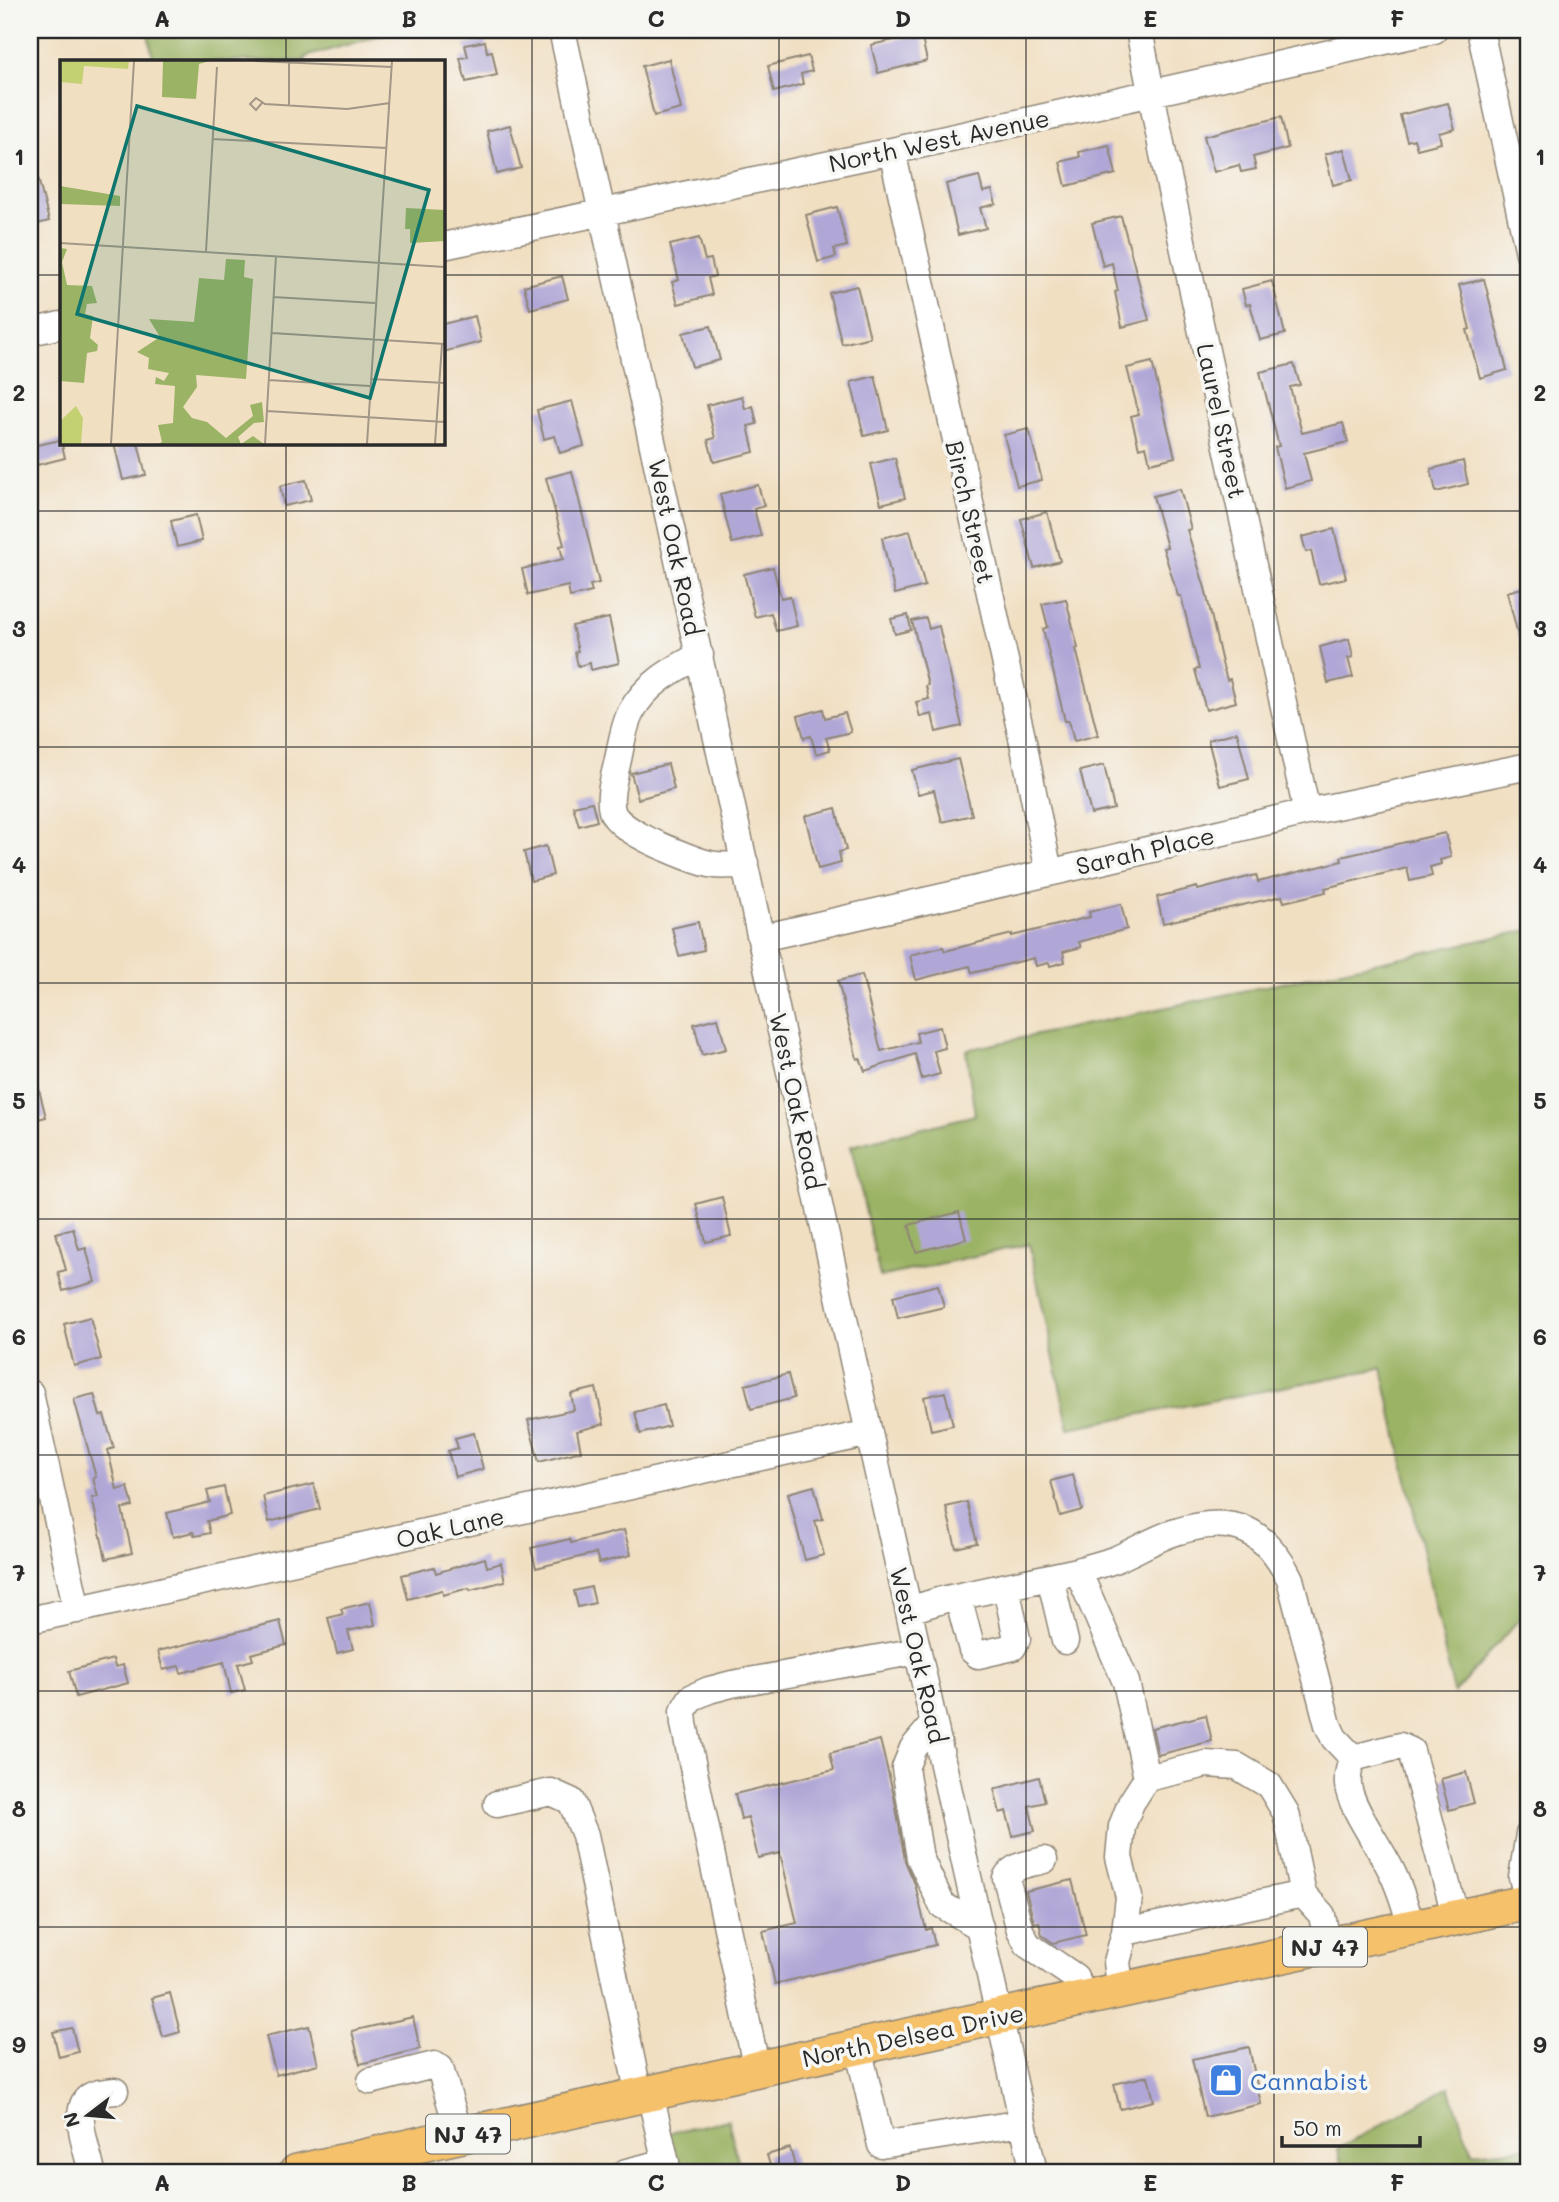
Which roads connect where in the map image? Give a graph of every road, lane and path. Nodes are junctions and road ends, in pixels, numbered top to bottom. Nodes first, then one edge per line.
1 (562, 30) edge
2 (1139, 30) edge
3 (1480, 30) edge
4 (1427, 31) edge
5 (1152, 93) junction
6 (892, 151) junction
7 (603, 213) junction
8 (444, 246) edge
9 (1529, 253) edge
10 (60, 325) edge
11 (30, 332) edge
12 (700, 655) junction
13 (1529, 766) edge
14 (1307, 812) junction
15 (745, 863) junction
16 (1049, 872) junction
17 (761, 938) junction
18 (30, 1392) edge
19 (869, 1433) junction
20 (1078, 1571) junction
21 (1050, 1577) junction
22 (1006, 1587) junction
23 (958, 1597) junction
24 (78, 1610) junction
25 (909, 1610) junction
26 (30, 1620) edge
27 (1065, 1640) dead end
28 (918, 1651) junction
29 (934, 1723) junction
30 (1353, 1758) junction
31 (1147, 1778) junction
32 (497, 1804) dead end
33 (1529, 1839) edge
34 (1044, 1860) dead end
35 (1303, 1894) junction
36 (1528, 1902) edge
37 (1456, 1918) junction
38 (980, 1927) junction
39 (1412, 1928) junction
40 (1125, 1932) junction
41 (1328, 1947) junction
42 (1121, 1992) junction
43 (1085, 1998) junction
44 (1000, 2017) junction
45 (858, 2047) junction
46 (757, 2070) junction
47 (371, 2081) dead end
48 (115, 2091) dead end
49 (644, 2095) junction
50 (1023, 2123) junction
51 (460, 2136) junction
52 (667, 2167) edge
53 (92, 2172) edge
54 (297, 2172) edge
55 (626, 2172) edge
56 (1034, 2172) edge

1 - 7 street, West Oak Road
2 - 5 street, Laurel Street
3 - 9 street
4 - 5 street, North West Avenue
5 - 6 street, North West Avenue
5 - 14 street, Laurel Street
6 - 7 street, North West Avenue
6 - 16 street, Birch Street
7 - 8 street, North West Avenue
7 - 12 street, West Oak Road
10 - 11 street
12 - 15 street, West Oak Road
12 - 15 street
13 - 14 street, Sarah Place
14 - 16 street, Sarah Place
15 - 17 street, West Oak Road
16 - 17 street, Sarah Place
17 - 19 street, West Oak Road
18 - 24 street
19 - 24 street, Oak Lane
19 - 25 street, West Oak Road
20 - 21 street
20 - 30 street
20 - 31 street
21 - 22 street
21 - 27 street
22 - 23 street
22 - 23 street
23 - 25 street
24 - 26 street, Oak Lane
25 - 28 street, West Oak Road
28 - 29 street, West Oak Road
28 - 46 street
29 - 38 street, West Oak Road
29 - 38 street
30 - 37 street
30 - 39 street
31 - 35 street
31 - 40 street
32 - 49 street
33 - 36 street
34 - 43 street
35 - 40 street
35 - 41 street
36 - 37 main road, North Delsea Drive / NJ 47
37 - 39 main road, North Delsea Drive / NJ 47
38 - 44 street, West Oak Road
39 - 41 main road, North Delsea Drive / NJ 47
40 - 42 street
41 - 42 main road, North Delsea Drive / NJ 47
42 - 43 main road, North Delsea Drive / NJ 47
43 - 44 main road, North Delsea Drive / NJ 47
44 - 45 main road, North Delsea Drive / NJ 47
44 - 50 street, West Oak Road
45 - 46 main road, North Delsea Drive / NJ 47
45 - 50 street
46 - 49 main road, North Delsea Drive / NJ 47
47 - 51 street
48 - 53 street
49 - 51 main road, North Delsea Drive / NJ 47
49 - 52 street
50 - 56 street, West Oak Road
51 - 54 main road, North Delsea Drive / NJ 47
52 - 55 street

